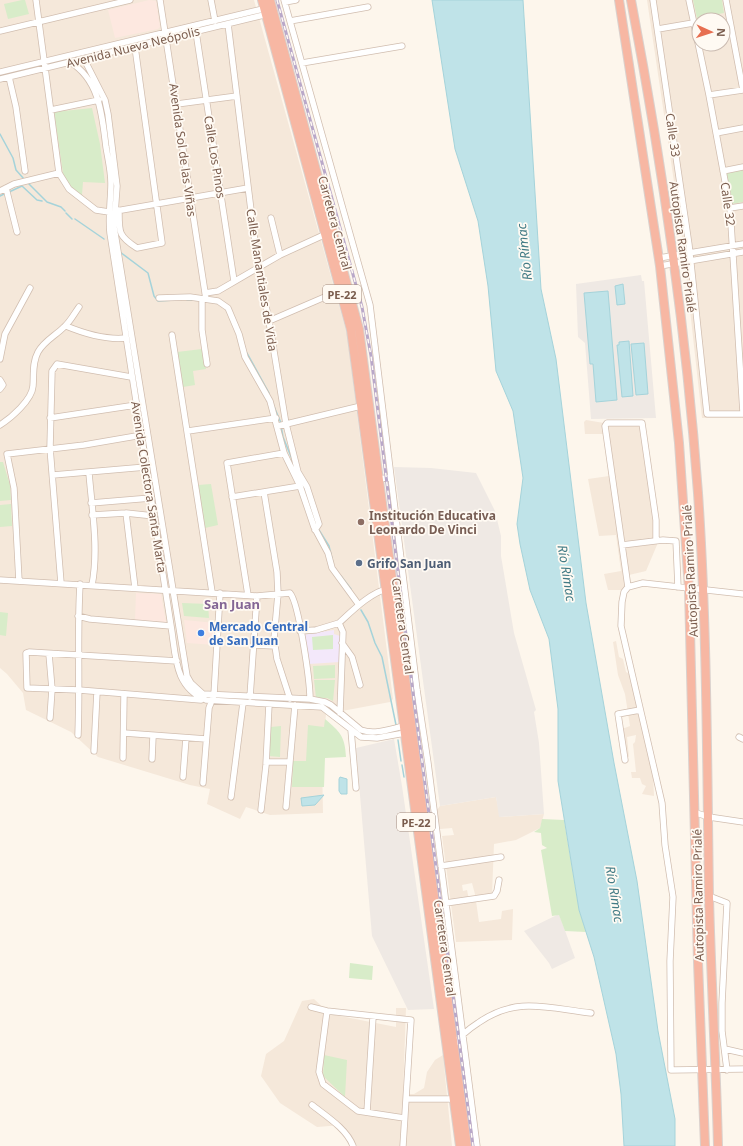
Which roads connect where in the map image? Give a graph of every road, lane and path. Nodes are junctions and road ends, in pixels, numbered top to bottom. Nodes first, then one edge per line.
1 (36, 0) edge
2 (130, 0) edge
3 (162, 0) edge
4 (211, 0) edge
5 (262, 0) edge
6 (296, 0) edge
7 (619, 0) edge
8 (631, 0) edge
9 (653, 0) edge
10 (689, 0) edge
11 (726, 0) edge
12 (123, 1) edge
13 (285, 1) edge
14 (368, 7) dead end
15 (269, 9) edge
16 (691, 12) edge
17 (290, 20) junction
18 (215, 21) junction
19 (39, 22) junction
20 (691, 23) edge
21 (228, 24) junction
22 (658, 29) junction
23 (0, 32) edge
24 (196, 32) junction
25 (166, 36) junction
26 (402, 46) dead end
27 (135, 47) junction
28 (700, 52) edge
29 (84, 59) junction
30 (44, 62) junction
31 (70, 62) junction
32 (302, 63) junction
33 (45, 69) junction
34 (0, 72) edge
35 (9, 77) junction
36 (0, 79) edge
37 (743, 90) edge
38 (710, 95) junction
39 (237, 96) junction
40 (98, 100) junction
41 (207, 101) junction
42 (177, 104) junction
43 (51, 110) junction
44 (743, 128) edge
45 (716, 133) junction
46 (743, 167) edge
47 (25, 171) dead end
48 (723, 171) junction
49 (59, 173) junction
50 (248, 188) junction
51 (3, 189) edge
52 (221, 193) junction
53 (190, 198) junction
54 (157, 204) junction
55 (743, 206) edge
56 (730, 208) junction
57 (114, 211) junction
58 (271, 218) dead end
59 (16, 232) dead end
60 (326, 234) junction
61 (743, 244) edge
62 (733, 246) junction
63 (743, 252) edge
64 (690, 254) junction
65 (733, 254) junction
66 (280, 255) junction
67 (674, 260) junction
68 (690, 261) junction
69 (659, 262) junction
70 (258, 268) junction
71 (234, 281) junction
72 (30, 288) dead end
73 (341, 290) junction
74 (204, 297) junction
75 (159, 298) dead end
76 (79, 307) dead end
77 (269, 321) junction
78 (66, 326) junction
79 (172, 335) dead end
80 (126, 338) junction
81 (0, 359) edge
82 (207, 364) dead end
83 (131, 377) junction
84 (0, 380) edge
85 (0, 389) edge
86 (136, 405) junction
87 (361, 406) junction
88 (743, 413) edge
89 (50, 418) junction
90 (276, 418) junction
91 (286, 424) junction
92 (0, 425) edge
93 (278, 426) junction
94 (188, 431) junction
95 (142, 435) junction
96 (50, 448) junction
97 (284, 453) junction
98 (146, 467) junction
99 (89, 473) junction
100 (53, 475) junction
101 (391, 478) junction
102 (380, 479) junction
103 (300, 486) junction
104 (264, 492) junction
105 (232, 497) junction
106 (151, 498) junction
107 (91, 503) junction
108 (126, 513) junction
109 (92, 515) junction
110 (154, 516) junction
111 (315, 530) junction
112 (398, 533) junction
113 (387, 534) junction
114 (656, 540) junction
115 (622, 545) junction
116 (0, 580) edge
117 (20, 581) junction
118 (61, 583) junction
119 (80, 584) junction
120 (92, 585) junction
121 (628, 587) junction
122 (135, 588) junction
123 (678, 588) junction
124 (390, 589) junction
125 (689, 589) junction
126 (166, 591) junction
127 (174, 591) junction
128 (703, 591) junction
129 (212, 592) junction
130 (220, 593) junction
131 (278, 594) junction
132 (743, 594) edge
133 (248, 595) junction
134 (257, 596) junction
135 (359, 605) junction
136 (78, 616) junction
137 (339, 623) junction
138 (171, 626) junction
139 (300, 631) junction
140 (342, 643) junction
141 (254, 645) junction
142 (275, 646) junction
143 (49, 654) junction
144 (78, 654) junction
145 (177, 661) junction
146 (360, 685) dead end
147 (52, 689) junction
148 (79, 690) junction
149 (97, 692) junction
150 (124, 694) junction
151 (214, 695) junction
152 (250, 697) junction
153 (290, 699) junction
154 (310, 699) junction
155 (209, 701) junction
156 (243, 703) junction
157 (269, 704) junction
158 (295, 705) junction
159 (640, 710) junction
160 (340, 713) junction
161 (50, 718) dead end
162 (404, 729) junction
163 (351, 730) junction
164 (124, 734) junction
165 (78, 735) dead end
166 (153, 736) junction
167 (186, 738) junction
168 (206, 739) junction
169 (94, 751) dead end
170 (123, 758) dead end
171 (152, 759) dead end
172 (625, 760) dead end
173 (267, 762) junction
174 (289, 762) junction
175 (183, 777) dead end
176 (203, 783) dead end
177 (356, 788) dead end
178 (231, 797) dead end
179 (286, 807) dead end
180 (261, 810) dead end
181 (696, 813) junction
182 (709, 817) junction
183 (743, 822) edge
184 (421, 828) junction
185 (501, 857) dead end
186 (441, 866) junction
187 (498, 880) dead end
188 (709, 896) junction
189 (446, 904) junction
190 (311, 1007) dead end
191 (328, 1011) junction
192 (591, 1013) dead end
193 (373, 1017) junction
194 (462, 1034) junction
195 (454, 1045) junction
196 (725, 1049) junction
197 (743, 1053) edge
198 (447, 1054) junction
199 (743, 1069) edge
200 (702, 1070) junction
201 (716, 1070) junction
202 (727, 1070) junction
203 (406, 1098) junction
204 (454, 1098) junction
205 (312, 1105) dead end
206 (367, 1112) junction
207 (404, 1118) junction
208 (353, 1146) edge
209 (403, 1146) edge
210 (460, 1146) edge
211 (467, 1146) edge
212 (477, 1146) edge
213 (705, 1146) edge
214 (718, 1146) edge

1 - 19 street
2 - 12 street
3 - 25 street, Avenida Sol de las Viñas
4 - 18 street
5 - 15 highway, Carretera Central / PE-22
6 - 13 street
7 - 69 highway, Autopista Ramiro Prialé
8 - 67 highway, Autopista Ramiro Prialé
9 - 22 street, Calle 33
10 - 16 street, Calle 32
11 - 37 street
12 - 19 street
13 - 17 street
14 - 17 street
15 - 18 street, Avenida Nueva Neópolis
15 - 21 street, Avenida Nueva Neópolis
15 - 60 highway, Carretera Central / PE-22
15 - 102 highway, Carretera Central / PE-22
17 - 32 street
18 - 25 street, Avenida Nueva Neópolis
19 - 23 street
19 - 30 street
20 - 22 street
21 - 24 street, Avenida Nueva Neópolis
21 - 39 street, Calle Manantiales de Vida
22 - 64 street, Calle 33
24 - 25 street, Avenida Nueva Neópolis
24 - 41 street, Calle Los Pinos
25 - 27 street, Avenida Nueva Neópolis
25 - 30 street, Avenida Nueva Neópolis
25 - 42 street, Avenida Sol de las Viñas
26 - 32 street
27 - 29 street, Avenida Nueva Neópolis
27 - 54 street
28 - 38 street, Calle 32
29 - 31 street, Avenida Nueva Neópolis
29 - 57 street, Avenida Colectora Santa Marta
30 - 33 street
30 - 34 street, Avenida Nueva Neópolis
31 - 33 street, Avenida Nueva Neópolis
31 - 40 street, Avenida Colectora Santa Marta
32 - 101 street
33 - 35 street, Avenida Nueva Neópolis
33 - 43 street
35 - 36 street, Avenida Nueva Neópolis
35 - 47 street
37 - 38 street
38 - 45 street, Calle 32
39 - 41 street
39 - 50 street, Calle Manantiales de Vida
40 - 43 street
40 - 57 street, Avenida Colectora Santa Marta
41 - 42 street
41 - 52 street, Calle Los Pinos
42 - 53 street, Avenida Sol de las Viñas
43 - 49 street
44 - 45 street
45 - 48 street, Calle 32
46 - 48 street
48 - 56 street, Calle 32
49 - 51 street
49 - 57 street
50 - 52 street
50 - 70 street, Calle Manantiales de Vida
51 - 59 street
52 - 53 street
52 - 71 street, Calle Los Pinos
53 - 54 street
53 - 74 street, Avenida Sol de las Viñas
54 - 57 street
54 - 57 street
55 - 56 street
56 - 62 street, Calle 32
57 - 80 street, Avenida Colectora Santa Marta
57 - 127 street, Avenida Colectora Santa Marta
58 - 66 street
60 - 66 street
60 - 73 highway, Carretera Central / PE-22
61 - 62 street
62 - 64 street
62 - 65 street, Calle 32
63 - 65 street
64 - 67 street
64 - 68 street, Calle 33
65 - 68 street
65 - 88 street, Calle 32
66 - 70 street
67 - 68 street
67 - 69 street
67 - 128 highway, Autopista Ramiro Prialé
68 - 88 street, Calle 33
69 - 125 highway, Autopista Ramiro Prialé
70 - 71 street
70 - 77 street, Calle Manantiales de Vida
71 - 74 street
72 - 81 street
73 - 77 street
73 - 87 highway, Carretera Central / PE-22
74 - 75 street
74 - 82 street, Avenida Sol de las Viñas
74 - 90 street
76 - 78 street
77 - 91 street, Calle Manantiales de Vida
78 - 80 street
78 - 92 street
79 - 94 street
80 - 83 street, Avenida Colectora Santa Marta
83 - 86 street, Avenida Colectora Santa Marta
83 - 89 street
84 - 85 street
86 - 89 street
86 - 95 street, Avenida Colectora Santa Marta
87 - 91 street
87 - 124 highway, Carretera Central / PE-22
89 - 96 street
90 - 93 street
90 - 94 street
91 - 93 street
91 - 111 street, Calle Manantiales de Vida
93 - 97 street
94 - 129 street
95 - 96 street
95 - 98 street, Avenida Colectora Santa Marta
96 - 100 street
96 - 117 street
97 - 103 street
97 - 105 street
98 - 99 street
98 - 106 street, Avenida Colectora Santa Marta
99 - 100 street
99 - 107 street
100 - 118 street
101 - 102 street
101 - 112 street
102 - 113 highway, Carretera Central / PE-22
103 - 104 street
103 - 111 street
104 - 105 street
104 - 131 street
105 - 133 street
106 - 107 street
106 - 110 street, Avenida Colectora Santa Marta
107 - 109 street
108 - 109 street
108 - 110 street
108 - 122 street
109 - 120 street
110 - 126 street, Avenida Colectora Santa Marta
111 - 135 street
112 - 113 street
112 - 186 street
113 - 124 highway, Carretera Central / PE-22
114 - 115 street
114 - 115 street
114 - 123 street
115 - 121 street
116 - 117 street
117 - 118 street
118 - 119 street
119 - 120 street
119 - 136 street
120 - 122 street
121 - 123 street
121 - 159 street
122 - 126 street
123 - 125 street
124 - 135 street
124 - 162 highway, Carretera Central / PE-22
124 - 184 highway, Carretera Central / PE-22
125 - 128 street
125 - 181 highway, Autopista Ramiro Prialé
126 - 127 street
126 - 138 street, Avenida Colectora Santa Marta
127 - 129 street
127 - 151 street, Avenida Colectora Santa Marta
128 - 132 street
128 - 182 highway, Autopista Ramiro Prialé
129 - 130 street
130 - 133 street
130 - 151 street
131 - 134 street
131 - 139 street
131 - 142 street
133 - 134 street
134 - 141 street
135 - 137 street
136 - 138 street
136 - 144 street
137 - 139 street
137 - 140 street
138 - 145 street, Avenida Colectora Santa Marta
139 - 154 street
140 - 146 street
140 - 160 street
141 - 142 street
141 - 152 street
142 - 153 street
143 - 144 street
143 - 147 street
143 - 147 street
144 - 145 street
144 - 148 street
145 - 155 street, Avenida Colectora Santa Marta
147 - 148 street
147 - 161 street
148 - 149 street
148 - 165 street
149 - 150 street
149 - 169 street
150 - 155 street
150 - 164 street
151 - 152 street, Avenida Colectora Santa Marta
151 - 155 street
152 - 153 street, Avenida Colectora Santa Marta
153 - 154 street, Avenida Colectora Santa Marta
154 - 160 street, Avenida Colectora Santa Marta
155 - 156 street, Avenida Colectora Santa Marta
155 - 168 street
156 - 157 street, Avenida Colectora Santa Marta
156 - 178 street
157 - 158 street, Avenida Colectora Santa Marta
157 - 173 street
158 - 163 street, Avenida Colectora Santa Marta
158 - 174 street
159 - 172 street
159 - 200 street
160 - 162 street, Avenida Colectora Santa Marta
162 - 163 street, Avenida Colectora Santa Marta
162 - 184 highway, Carretera Central / PE-22
163 - 177 street
164 - 166 street
164 - 170 street
166 - 167 street
166 - 171 street
167 - 168 street
167 - 175 street
168 - 176 street
173 - 174 street
173 - 180 street
174 - 179 street
181 - 182 street
181 - 200 highway, Autopista Ramiro Prialé
182 - 183 street
182 - 188 highway, Autopista Ramiro Prialé
184 - 195 highway, Carretera Central / PE-22
184 - 198 highway, Carretera Central / PE-22
185 - 186 street
186 - 189 street
187 - 189 street
188 - 196 street
188 - 201 highway, Autopista Ramiro Prialé
189 - 194 street
190 - 191 street
191 - 193 street
191 - 206 street
192 - 194 street
193 - 203 street
193 - 206 street
194 - 195 street
194 - 212 street
195 - 198 street
195 - 211 highway, Carretera Central / PE-22
196 - 197 street
196 - 202 street
198 - 204 highway, Carretera Central / PE-22
199 - 202 street
200 - 201 street
200 - 213 highway, Autopista Ramiro Prialé
201 - 202 street
201 - 214 highway, Autopista Ramiro Prialé
203 - 204 street
203 - 207 street
204 - 210 highway, Carretera Central / PE-22
205 - 208 street
206 - 207 street
207 - 209 street

